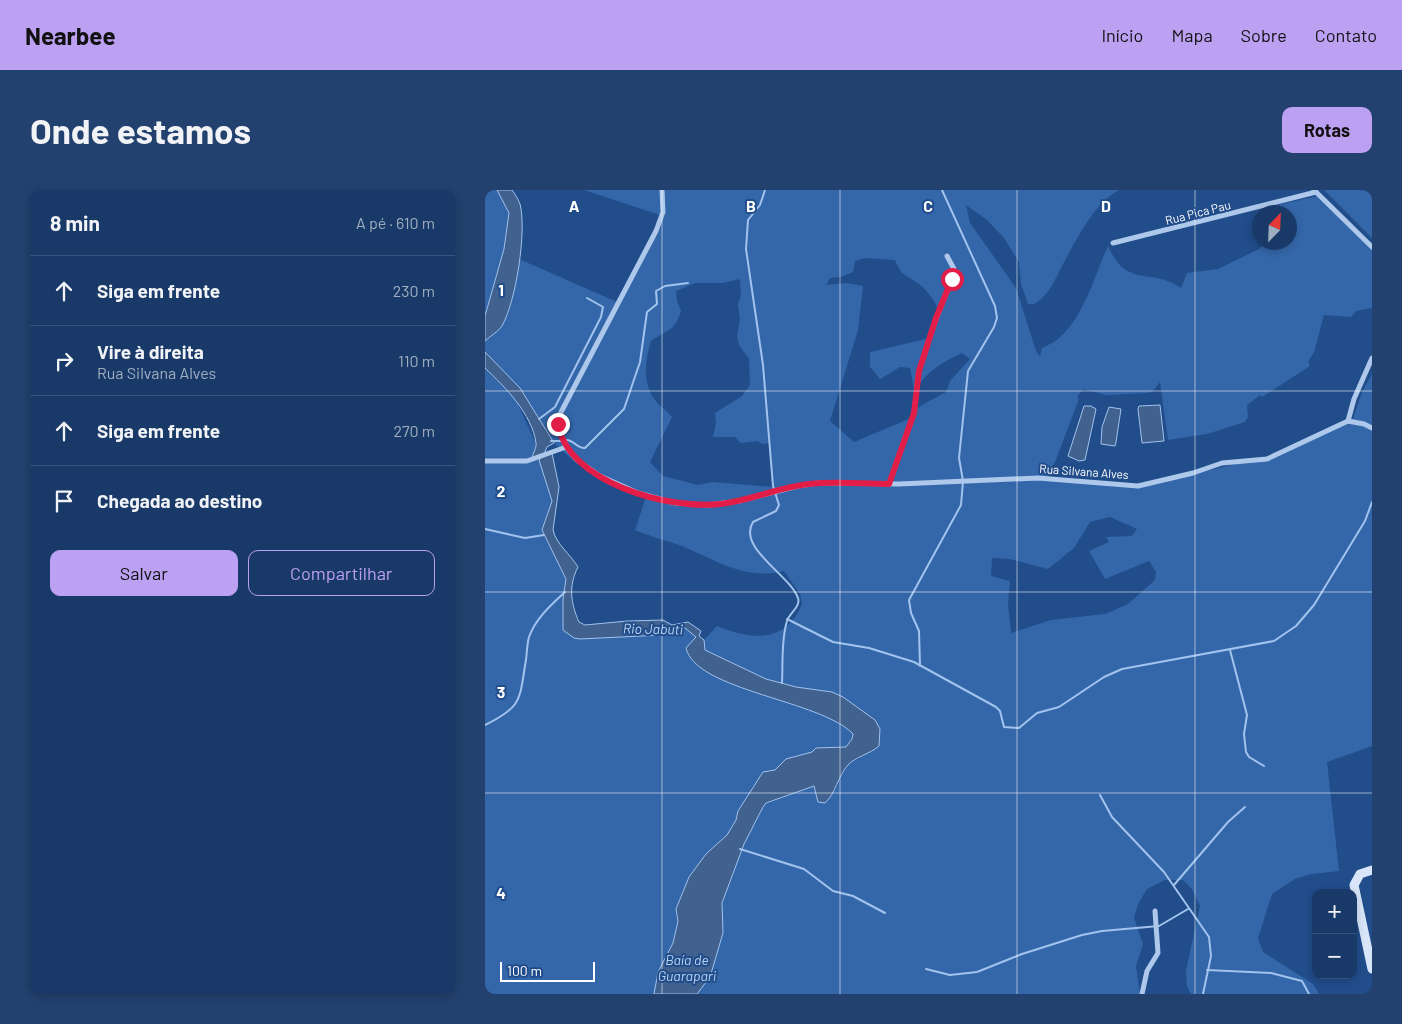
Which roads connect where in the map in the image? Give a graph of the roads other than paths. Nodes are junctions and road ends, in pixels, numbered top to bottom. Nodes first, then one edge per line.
1 (663, 190) edge
2 (1315, 191) edge
3 (1113, 243) dead end
4 (1372, 247) edge
5 (947, 256) dead end
6 (1372, 358) edge
7 (1349, 421) junction
8 (1372, 428) edge
9 (567, 447) junction
10 (485, 461) edge
11 (889, 484) junction
12 (1372, 870) edge
13 (1155, 911) dead end
14 (1372, 969) edge
15 (1142, 994) edge

1 - 9 street
2 - 3 street, Rua Pica Pau
2 - 4 street
5 - 11 street
6 - 7 street
7 - 8 street
7 - 11 street, Rua Silvana Alves
9 - 10 street
9 - 11 street, Rua Silvana Alves
12 - 14 street
13 - 15 street

